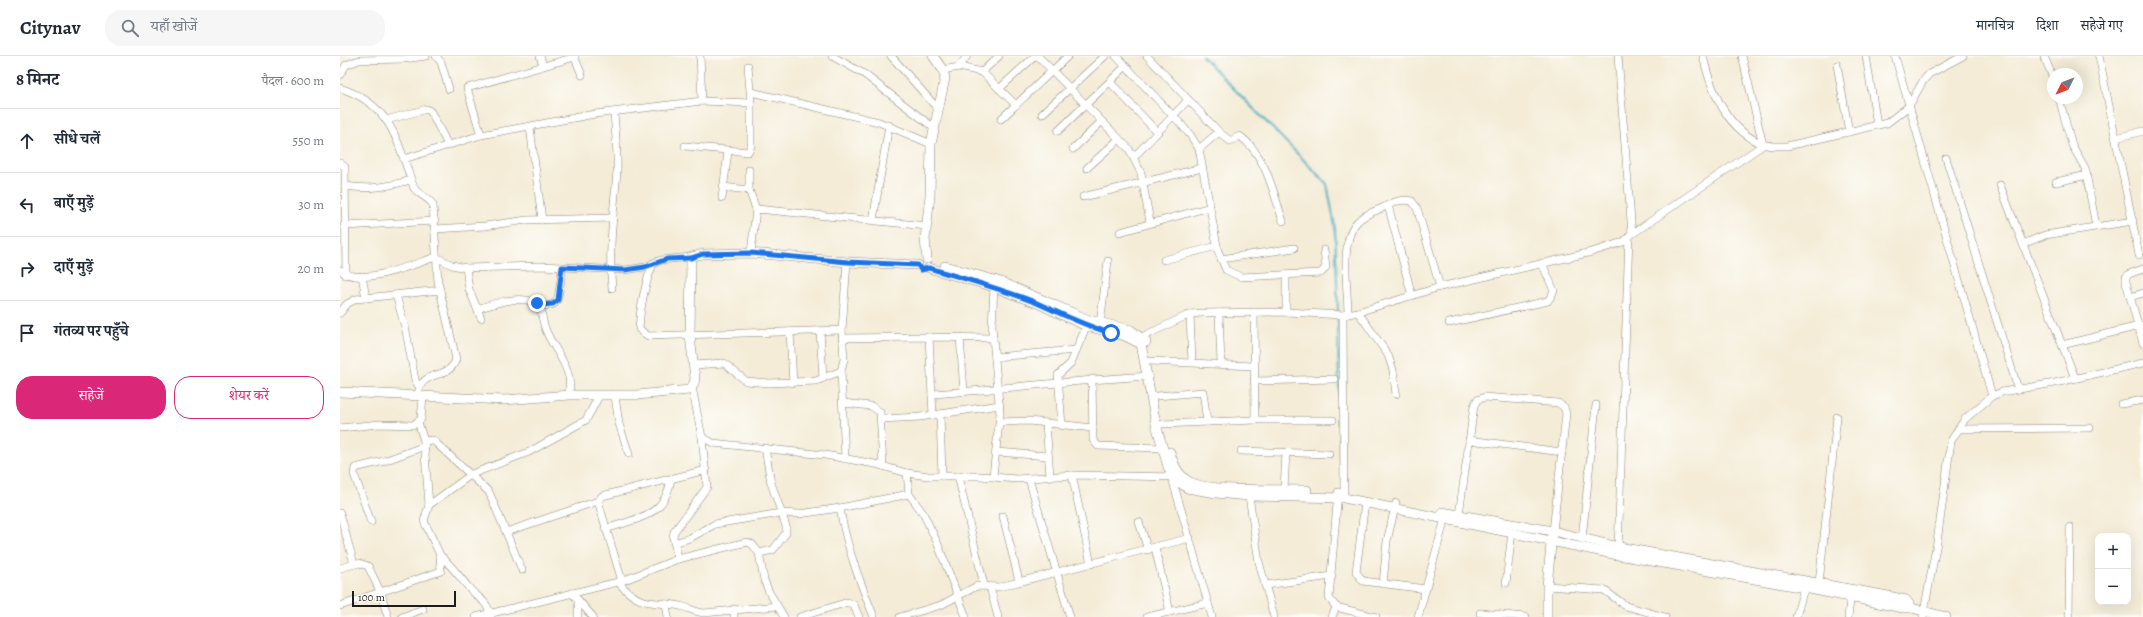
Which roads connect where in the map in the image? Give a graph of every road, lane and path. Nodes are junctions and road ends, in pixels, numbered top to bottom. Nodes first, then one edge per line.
1 (426, 56) edge
2 (436, 56) edge
3 (540, 56) edge
4 (700, 56) edge
5 (832, 56) edge
6 (891, 56) edge
7 (933, 56) edge
8 (967, 56) edge
9 (999, 56) edge
10 (1036, 56) edge
11 (1068, 56) edge
12 (1105, 56) edge
13 (1116, 56) edge
14 (1147, 56) edge
15 (1618, 56) edge
16 (1703, 56) edge
17 (1742, 56) edge
18 (1866, 56) edge
19 (1895, 56) edge
20 (1963, 56) edge
21 (2044, 56) edge
22 (2099, 56) edge
23 (575, 57) edge
24 (1838, 65) dead end
25 (543, 66) junction
26 (748, 66) dead end
27 (1126, 66) junction
28 (959, 67) junction
29 (2050, 68) edge
30 (943, 70) junction
31 (1052, 71) junction
32 (982, 72) junction
33 (340, 75) edge
34 (582, 75) dead end
35 (1110, 82) junction
36 (340, 88) edge
37 (449, 89) dead end
38 (999, 89) junction
39 (1069, 89) junction
40 (751, 92) junction
41 (1188, 100) junction
42 (702, 101) junction
43 (751, 103) junction
44 (2061, 104) edge
45 (1016, 105) junction
46 (1084, 105) junction
47 (1908, 106) junction
48 (938, 109) junction
49 (614, 112) junction
50 (1042, 114) dead end
51 (1172, 115) junction
52 (1001, 119) dead end
53 (386, 120) junction
54 (1101, 122) junction
55 (889, 125) junction
56 (1877, 125) junction
57 (530, 127) junction
58 (934, 128) junction
59 (1058, 131) dead end
60 (2143, 131) edge
61 (1157, 132) junction
62 (1219, 132) junction
63 (1849, 132) junction
64 (481, 135) junction
65 (2116, 138) junction
66 (1119, 139) junction
67 (931, 144) junction
68 (448, 145) junction
69 (1763, 145) junction
70 (685, 146) dead end
71 (1073, 149) dead end
72 (1199, 149) junction
73 (728, 152) junction
74 (1134, 157) junction
75 (1946, 158) dead end
76 (404, 159) junction
77 (340, 163) edge
78 (1087, 168) dead end
79 (1202, 168) junction
80 (749, 170) dead end
81 (2087, 175) junction
82 (411, 180) junction
83 (2056, 182) dead end
84 (1143, 183) junction
85 (2000, 185) dead end
86 (345, 186) junction
87 (723, 187) junction
88 (749, 190) junction
89 (1083, 197) dead end
90 (722, 198) dead end
91 (1388, 205) junction
92 (1210, 207) junction
93 (756, 209) junction
94 (612, 218) junction
95 (542, 220) junction
96 (872, 220) junction
97 (1283, 221) dead end
98 (2133, 221) junction
99 (1150, 222) junction
100 (435, 225) junction
101 (344, 226) junction
102 (927, 226) junction
103 (2096, 226) junction
104 (1120, 232) dead end
105 (1629, 236) junction
106 (2023, 244) junction
107 (1217, 246) junction
108 (1294, 248) dead end
109 (1324, 250) dead end
110 (751, 253) junction
111 (2139, 255) dead end
112 (436, 257) junction
113 (691, 258) junction
114 (1221, 259) junction
115 (1164, 260) dead end
116 (1108, 261) dead end
117 (848, 262) junction
118 (653, 263) junction
119 (928, 263) junction
120 (1542, 263) junction
121 (562, 267) junction
122 (466, 268) junction
123 (610, 269) junction
124 (2143, 269) edge
125 (343, 273) edge
126 (1286, 275) junction
127 (362, 276) junction
128 (994, 287) junction
129 (1440, 287) junction
130 (612, 288) dead end
131 (440, 290) junction
132 (2143, 293) edge
133 (396, 295) junction
134 (1412, 296) junction
135 (2130, 297) junction
136 (366, 298) junction
137 (541, 305) junction
138 (477, 309) junction
139 (1254, 312) junction
140 (1286, 312) junction
141 (1358, 312) junction
142 (340, 313) edge
143 (1218, 313) junction
144 (1190, 314) junction
145 (1345, 314) junction
146 (481, 318) dead end
147 (1087, 323) junction
148 (1100, 324) junction
149 (1449, 324) dead end
150 (2141, 326) edge
151 (842, 330) junction
152 (820, 331) junction
153 (790, 332) junction
154 (690, 336) junction
155 (929, 337) junction
156 (1142, 337) junction
157 (842, 338) junction
158 (960, 338) junction
159 (993, 338) junction
160 (2143, 343) edge
161 (2062, 345) junction
162 (1076, 350) junction
163 (995, 357) junction
164 (1150, 361) junction
165 (1192, 362) junction
166 (1221, 363) junction
167 (2143, 363) edge
168 (694, 364) junction
169 (1253, 366) junction
170 (841, 371) junction
171 (1149, 376) junction
172 (824, 378) junction
173 (1334, 379) dead end
174 (2073, 379) junction
175 (1092, 380) junction
176 (1254, 381) junction
177 (1058, 382) junction
178 (793, 383) junction
179 (418, 385) junction
180 (692, 387) junction
181 (2018, 389) junction
182 (998, 390) junction
183 (340, 392) edge
184 (964, 392) junction
185 (932, 394) junction
186 (1396, 394) dead end
187 (570, 395) junction
188 (420, 396) junction
189 (599, 396) junction
190 (615, 396) junction
191 (1156, 396) junction
192 (1992, 396) junction
193 (2143, 400) edge
194 (843, 403) junction
195 (2121, 404) dead end
196 (1000, 405) junction
197 (1596, 405) dead end
198 (936, 415) junction
199 (1837, 417) dead end
200 (881, 419) junction
201 (1255, 420) junction
202 (1333, 420) dead end
203 (418, 422) junction
204 (1000, 422) junction
205 (1207, 422) junction
206 (1046, 424) junction
207 (1162, 424) junction
208 (1062, 426) junction
209 (340, 428) edge
210 (1093, 428) junction
211 (2090, 428) dead end
212 (1958, 429) junction
213 (702, 437) junction
214 (1469, 440) junction
215 (424, 444) junction
216 (766, 448) junction
217 (1162, 448) junction
218 (1240, 451) dead end
219 (996, 452) junction
220 (1286, 452) junction
221 (1562, 452) junction
222 (629, 454) dead end
223 (1329, 454) dead end
224 (1048, 456) junction
225 (845, 459) junction
226 (883, 466) junction
227 (706, 470) junction
228 (907, 473) junction
229 (472, 474) junction
230 (1072, 475) junction
231 (942, 476) junction
232 (958, 476) junction
233 (993, 476) junction
234 (1050, 476) junction
235 (1176, 477) junction
236 (671, 479) junction
237 (1029, 479) junction
238 (1284, 489) junction
239 (909, 494) junction
240 (1341, 495) junction
241 (1250, 496) junction
242 (598, 501) junction
243 (1365, 502) junction
244 (429, 505) junction
245 (1396, 505) junction
246 (840, 508) junction
247 (340, 513) edge
248 (781, 513) junction
249 (1446, 515) junction
250 (1459, 515) junction
251 (1003, 516) dead end
252 (371, 522) dead end
253 (1139, 522) dead end
254 (2070, 527) dead end
255 (605, 529) junction
256 (506, 532) junction
257 (1512, 532) junction
258 (1552, 535) junction
259 (1190, 538) junction
260 (1582, 539) junction
261 (674, 543) junction
262 (1592, 545) junction
263 (1151, 549) junction
264 (1618, 551) junction
265 (759, 553) junction
266 (440, 555) junction
267 (678, 559) junction
268 (354, 564) junction
269 (1091, 564) junction
270 (340, 568) edge
271 (522, 570) dead end
272 (1056, 574) junction
273 (1332, 576) junction
274 (620, 581) junction
275 (1018, 581) junction
276 (1506, 583) dead end
277 (1819, 583) junction
278 (1383, 584) junction
279 (1806, 584) junction
280 (1265, 585) junction
281 (987, 586) junction
282 (1547, 586) junction
283 (1426, 589) junction
284 (380, 591) junction
285 (572, 593) junction
286 (1851, 593) junction
287 (960, 596) junction
288 (578, 600) junction
289 (1208, 603) junction
290 (666, 604) junction
291 (340, 606) edge
292 (777, 606) junction
293 (1336, 607) junction
294 (734, 609) junction
295 (424, 610) dead end
296 (1170, 612) junction
297 (1480, 613) dead end
298 (924, 614) edge
299 (1924, 614) edge
300 (490, 615) edge
301 (388, 617) edge
302 (402, 617) edge
303 (476, 617) edge
304 (578, 617) edge
305 (593, 617) edge
306 (668, 617) edge
307 (734, 617) edge
308 (784, 617) edge
309 (800, 617) edge
310 (859, 617) edge
311 (874, 617) edge
312 (900, 617) edge
313 (966, 617) edge
314 (998, 617) edge
315 (1070, 617) edge
316 (1147, 617) edge
317 (1212, 617) edge
318 (1274, 617) edge
319 (1332, 617) edge
320 (1376, 617) edge
321 (1418, 617) edge
322 (1526, 617) edge
323 (1547, 617) edge
324 (1665, 617) edge
325 (1796, 617) edge
326 (1848, 617) edge
327 (1946, 617) edge
328 (2069, 617) edge

1 - 33 street
2 - 37 street
3 - 25 street
4 - 42 street
5 - 58 street
6 - 48 street
7 - 30 street
8 - 28 street
9 - 32 street
10 - 31 street
10 - 38 street
11 - 31 street
12 - 39 street
13 - 27 street
14 - 41 street
15 - 105 street
16 - 69 street
17 - 69 street
18 - 56 street
19 - 47 street
20 - 47 street
21 - 29 street
22 - 65 street
23 - 25 street
23 - 34 street
24 - 63 street
25 - 64 street
26 - 40 street
27 - 35 street
27 - 51 street
28 - 30 street
28 - 32 street
30 - 48 street
31 - 39 street
31 - 45 street
32 - 38 street
35 - 46 street
35 - 61 street
36 - 53 street
38 - 45 street
39 - 46 street
39 - 50 street
40 - 43 street
40 - 55 street
41 - 51 street
41 - 62 street
42 - 43 street
42 - 49 street
43 - 73 street
44 - 81 street
45 - 52 street
46 - 54 street
46 - 59 street
47 - 56 street
47 - 192 street
48 - 58 street
49 - 57 street
49 - 94 street
51 - 61 street
51 - 72 street
53 - 68 street
53 - 76 street
54 - 66 street
54 - 71 street
55 - 67 street
55 - 96 street
56 - 63 street
57 - 64 street
57 - 95 street
58 - 67 street
60 - 65 street
61 - 74 street
62 - 72 street
62 - 97 street
63 - 69 street
64 - 68 street
65 - 98 street
66 - 74 street
66 - 78 street
67 - 102 street
68 - 76 street
69 - 105 street
70 - 73 street
72 - 79 street
73 - 87 street
74 - 84 street
75 - 181 street
76 - 82 street
77 - 86 street
79 - 84 street
79 - 92 street
80 - 88 street
81 - 83 street
81 - 103 street
82 - 86 street
82 - 100 street
84 - 89 street
84 - 99 street
85 - 106 street
86 - 101 street
87 - 88 street
87 - 90 street
88 - 93 street
91 - 129 street
91 - 134 street
91 - 145 street
92 - 99 street
92 - 107 street
93 - 96 street
93 - 110 street
94 - 95 street
94 - 123 street
95 - 100 street
96 - 102 street
98 - 103 street
98 - 111 street
99 - 104 street
100 - 101 street
100 - 112 street
101 - 125 street
102 - 119 street
103 - 106 street
105 - 120 street
105 - 264 street
106 - 161 street
107 - 114 street
107 - 115 street
108 - 114 street
109 - 126 street
110 - 113 street
110 - 117 street
112 - 122 street
112 - 127 street
112 - 131 street
113 - 118 street
113 - 154 street
114 - 126 street
116 - 148 street
117 - 119 street
117 - 151 street
118 - 123 street
118 - 154 street
119 - 128 street
119 - 147 street
120 - 129 street
120 - 149 street
121 - 122 street
121 - 123 street
121 - 137 street
122 - 138 street
123 - 130 street
124 - 135 street
125 - 127 street
126 - 140 street
127 - 136 street
128 - 147 street
128 - 159 street
129 - 134 street
131 - 133 street
131 - 179 street
132 - 135 street
133 - 136 street
133 - 179 street
134 - 141 street
135 - 150 street
136 - 142 street
137 - 138 street
137 - 187 street
138 - 146 street
139 - 140 street
139 - 143 street
139 - 169 street
140 - 145 street
141 - 145 street
141 - 186 street
143 - 144 street
143 - 166 street
144 - 156 street
144 - 165 street
145 - 240 street
147 - 148 street
147 - 162 street
147 - 171 street
148 - 156 street
150 - 160 street
150 - 161 street
151 - 152 street
151 - 157 street
152 - 153 street
152 - 172 street
153 - 154 street
153 - 178 street
154 - 168 street
155 - 157 street
155 - 158 street
155 - 185 street
156 - 164 street
157 - 170 street
158 - 159 street
158 - 184 street
159 - 163 street
161 - 174 street
162 - 163 street
162 - 177 street
163 - 182 street
164 - 165 street
164 - 191 street
165 - 166 street
166 - 169 street
167 - 174 street
168 - 178 street
168 - 180 street
169 - 176 street
170 - 172 street
170 - 194 street
171 - 175 street
171 - 217 street
172 - 178 street
173 - 176 street
174 - 181 street
175 - 177 street
175 - 210 street
176 - 201 street
177 - 182 street
177 - 208 street
179 - 188 street
180 - 190 street
180 - 213 street
181 - 192 street
182 - 184 street
182 - 196 street
183 - 188 street
184 - 185 street
185 - 198 street
187 - 188 street
187 - 189 street
188 - 203 street
189 - 190 street
189 - 229 street
190 - 222 street
191 - 205 street
191 - 207 street
192 - 212 street
193 - 195 street
194 - 200 street
194 - 225 street
196 - 198 street
196 - 204 street
197 - 260 street
198 - 200 street
198 - 231 street
199 - 277 street
200 - 226 street
201 - 202 street
201 - 205 street
203 - 209 street
203 - 215 street
204 - 206 street
204 - 219 street
205 - 207 street
206 - 208 street
206 - 224 street
207 - 235 street
208 - 210 street
210 - 217 street
211 - 212 street
212 - 299 street
213 - 216 street
213 - 227 street
214 - 221 street
214 - 221 street
214 - 250 street
215 - 229 street
215 - 244 street
215 - 252 street
216 - 225 street
216 - 248 street
217 - 235 street
218 - 220 street
219 - 224 street
219 - 233 street
220 - 223 street
220 - 238 street
221 - 258 street
224 - 234 street
225 - 226 street
226 - 228 street
227 - 236 street
227 - 261 street
228 - 231 street
228 - 239 street
229 - 244 street
229 - 256 street
230 - 234 street
230 - 235 street
230 - 269 street
231 - 232 street
232 - 233 street
232 - 281 street
233 - 237 street
234 - 237 street
235 - 238 street
235 - 241 street
235 - 259 street
236 - 242 street
236 - 255 street
237 - 272 street
238 - 240 street
239 - 246 street
239 - 287 street
240 - 241 street
240 - 243 street
240 - 245 street
240 - 273 street
241 - 280 street
242 - 255 street
242 - 256 street
243 - 245 street
243 - 278 street
244 - 266 street
245 - 249 street
245 - 278 street
246 - 248 street
246 - 311 street
247 - 268 street
248 - 261 street
248 - 265 street
249 - 250 street
249 - 257 street
249 - 283 street
250 - 258 street
251 - 275 street
253 - 263 street
254 - 328 street
255 - 274 street
256 - 271 street
257 - 258 street
257 - 276 street
258 - 260 street
258 - 262 street
258 - 282 street
259 - 263 street
259 - 289 street
260 - 262 street
261 - 267 street
262 - 264 street
263 - 269 street
263 - 296 street
264 - 279 street
265 - 267 street
265 - 292 street
266 - 284 street
266 - 300 street
267 - 274 street
268 - 270 street
268 - 284 street
269 - 272 street
272 - 275 street
272 - 315 street
273 - 280 street
273 - 293 street
274 - 285 street
274 - 290 street
275 - 281 street
277 - 279 street
277 - 286 street
278 - 283 street
279 - 286 street
279 - 325 street
280 - 318 street
281 - 287 street
281 - 314 street
282 - 323 street
282 - 324 street
283 - 321 street
284 - 291 street
284 - 301 street
285 - 288 street
285 - 300 street
286 - 299 street
286 - 326 street
287 - 298 street
287 - 313 street
288 - 304 street
288 - 305 street
289 - 296 street
289 - 317 street
290 - 294 street
290 - 306 street
292 - 294 street
292 - 308 street
293 - 319 street
293 - 320 street
294 - 307 street
295 - 302 street
296 - 316 street
297 - 322 street
298 - 312 street
299 - 327 street
300 - 303 street
309 - 310 street

